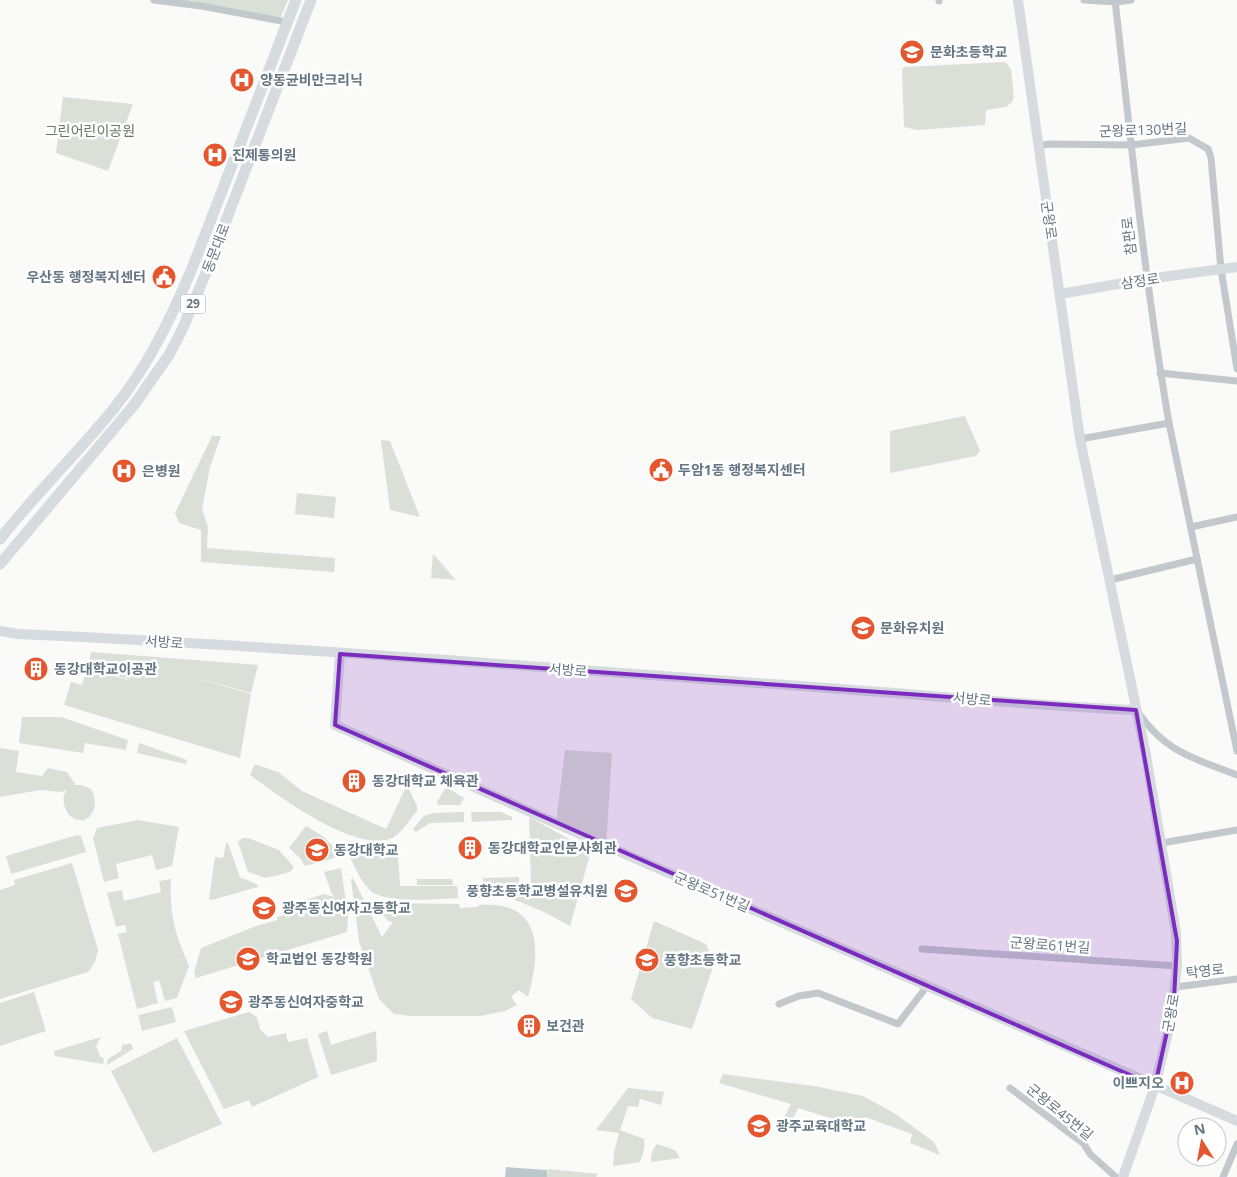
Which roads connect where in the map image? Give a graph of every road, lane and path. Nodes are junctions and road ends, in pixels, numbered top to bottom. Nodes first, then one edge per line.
1 (154, 0) edge
2 (296, 0) edge
3 (311, 0) edge
4 (1018, 0) edge
5 (1084, 0) edge
6 (1131, 0) edge
7 (1116, 1) edge
8 (287, 22) junction
9 (1131, 145) junction
10 (1038, 146) junction
11 (1237, 267) edge
12 (1221, 269) junction
13 (1147, 279) junction
14 (1060, 294) junction
15 (1237, 369) edge
16 (1160, 373) junction
17 (1237, 381) edge
18 (1169, 423) junction
19 (1080, 439) junction
20 (1237, 518) edge
21 (1191, 526) junction
22 (0, 539) edge
23 (1197, 559) junction
24 (0, 564) edge
25 (1110, 580) junction
26 (0, 631) edge
27 (340, 654) junction
28 (1136, 710) junction
29 (1237, 752) edge
30 (1237, 775) edge
31 (1237, 830) edge
32 (1162, 843) junction
33 (922, 949) dead end
34 (1177, 966) junction
35 (1237, 979) edge
36 (927, 986) junction
37 (1176, 987) junction
38 (779, 1004) dead end
39 (1155, 1086) junction
40 (1010, 1088) dead end
41 (1237, 1121) edge
42 (1237, 1144) edge
43 (1123, 1176) edge
44 (1223, 1177) edge

1 - 8 street
2 - 8 main road, 동문대로 / 29
3 - 24 main road, 동문대로 / 29
4 - 10 main road, 군왕로
5 - 7 street
6 - 7 street
7 - 9 street, 참판로
8 - 22 main road, 동문대로 / 29
9 - 10 street, 군왕로130번길
9 - 12 street, 군왕로130번길
9 - 13 street, 참판로
10 - 14 main road, 군왕로
11 - 12 main road, 삼정로
12 - 13 main road, 삼정로
12 - 15 street
13 - 14 main road, 삼정로
13 - 16 street, 참판로
14 - 19 main road, 군왕로
16 - 17 street
16 - 18 street, 참판로
18 - 19 street
18 - 21 street, 참판로
19 - 25 main road, 군왕로
20 - 21 street
21 - 23 street, 참판로
23 - 25 street
23 - 29 street, 참판로
25 - 28 main road, 군왕로
26 - 27 main road, 서방로
27 - 28 main road, 서방로
27 - 36 main road, 군왕로51번길
28 - 30 street
28 - 32 main road, 군왕로
31 - 32 street
32 - 34 main road, 군왕로
33 - 34 street, 군왕로61번길
34 - 37 main road, 군왕로
35 - 37 street, 탁영로
36 - 38 street
36 - 39 main road, 군왕로51번길
37 - 39 main road, 군왕로
39 - 41 main road, 군왕로51번길
39 - 43 main road, 군왕로
40 - 43 street, 군왕로45번길
42 - 44 street

